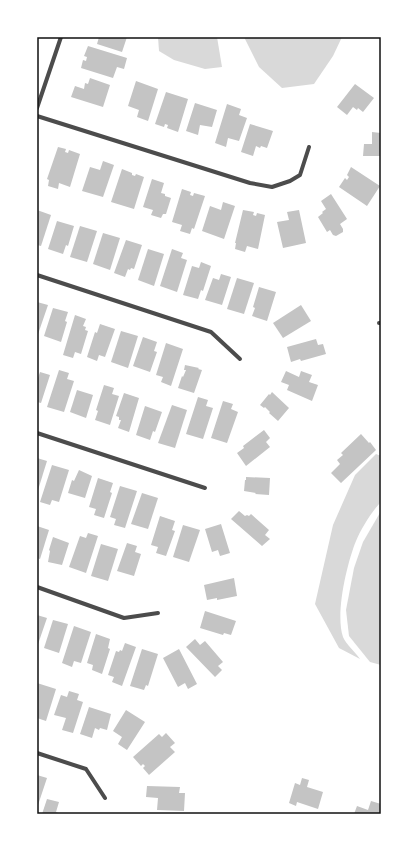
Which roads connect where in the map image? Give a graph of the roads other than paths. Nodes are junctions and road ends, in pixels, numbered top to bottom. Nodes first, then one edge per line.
1 (61, 37) edge
2 (37, 108) edge
3 (37, 116) edge
4 (309, 147) dead end
5 (37, 275) edge
6 (240, 359) dead end
7 (37, 433) edge
8 (205, 488) dead end
9 (37, 587) edge
10 (158, 613) dead end
11 (37, 753) edge
12 (105, 798) dead end

1 - 2 street
3 - 4 street
5 - 6 street
7 - 8 street
9 - 10 street
11 - 12 street

